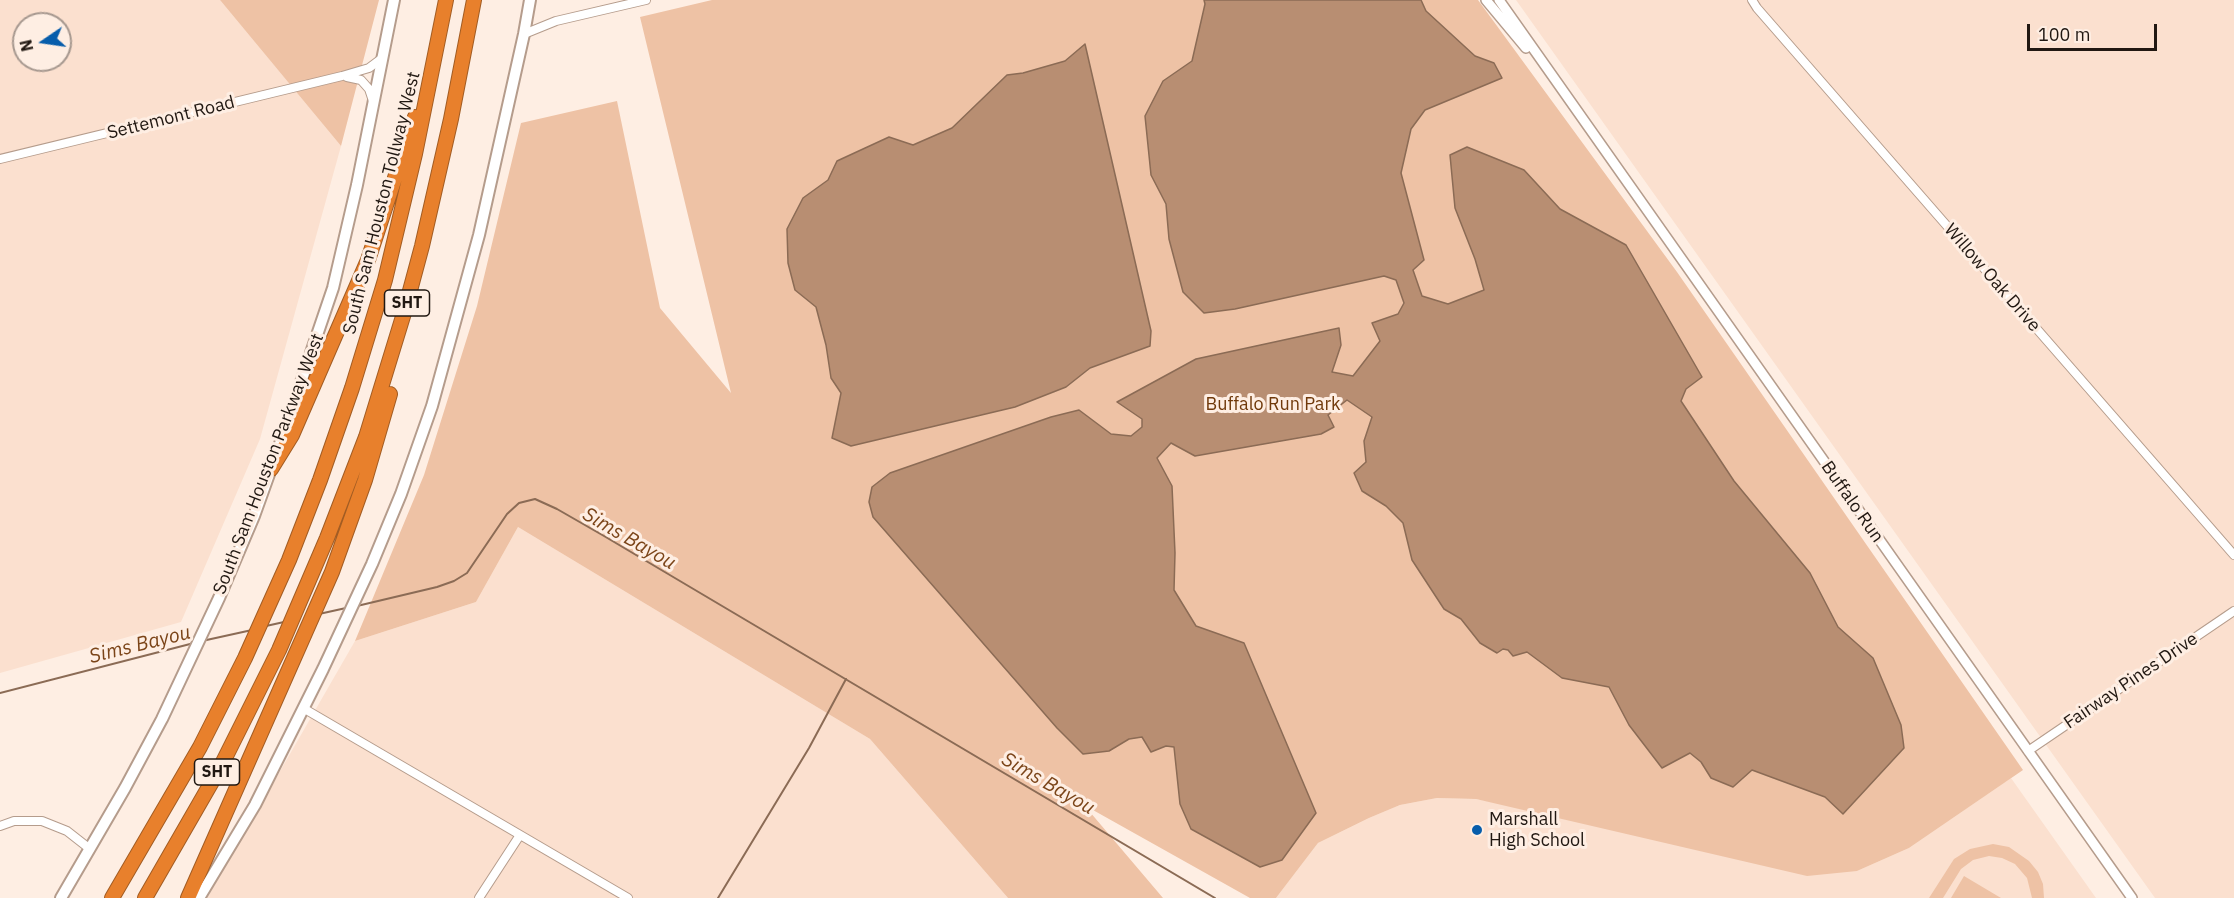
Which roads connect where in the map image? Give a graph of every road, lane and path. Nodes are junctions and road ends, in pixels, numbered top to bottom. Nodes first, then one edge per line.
1 (394, 0) edge
2 (446, 0) edge
3 (474, 0) edge
4 (530, 0) edge
5 (646, 0) edge
6 (1486, 0) edge
7 (1499, 0) edge
8 (1752, 0) edge
9 (524, 34) junction
10 (437, 49) junction
11 (381, 59) junction
12 (342, 76) junction
13 (373, 102) junction
14 (1573, 105) junction
15 (0, 159) edge
16 (422, 246) junction
17 (271, 470) junction
18 (2234, 555) edge
19 (2234, 611) edge
20 (303, 708) junction
21 (2028, 751) junction
22 (0, 826) edge
23 (520, 835) junction
24 (90, 849) junction
25 (147, 894) edge
26 (61, 898) edge
27 (112, 898) edge
28 (188, 898) edge
29 (199, 898) edge
30 (479, 898) edge
31 (628, 898) edge
32 (2132, 898) edge

1 - 11 main road, South Sam Houston Parkway West
2 - 10 highway, South Sam Houston Tollway West / SHT
3 - 16 highway, SHT
4 - 9 main road
5 - 9 street
6 - 14 street, Buffalo Run
7 - 14 street, Buffalo Run
8 - 18 street, Willow Oak Drive
9 - 20 main road
10 - 17 highway
10 - 27 highway, South Sam Houston Tollway West / SHT
11 - 12 street, Settemont Road
11 - 13 main road, South Sam Houston Parkway West
12 - 13 street
12 - 15 street, Settemont Road
13 - 17 main road, South Sam Houston Parkway West
14 - 21 street, Buffalo Run
16 - 25 highway, SHT
16 - 28 highway
17 - 24 main road, South Sam Houston Parkway West
19 - 21 street, Fairway Pines Drive
20 - 23 street
20 - 29 main road
21 - 32 street, Buffalo Run
22 - 24 street
23 - 30 street
23 - 31 street
24 - 26 main road, South Sam Houston Parkway West

